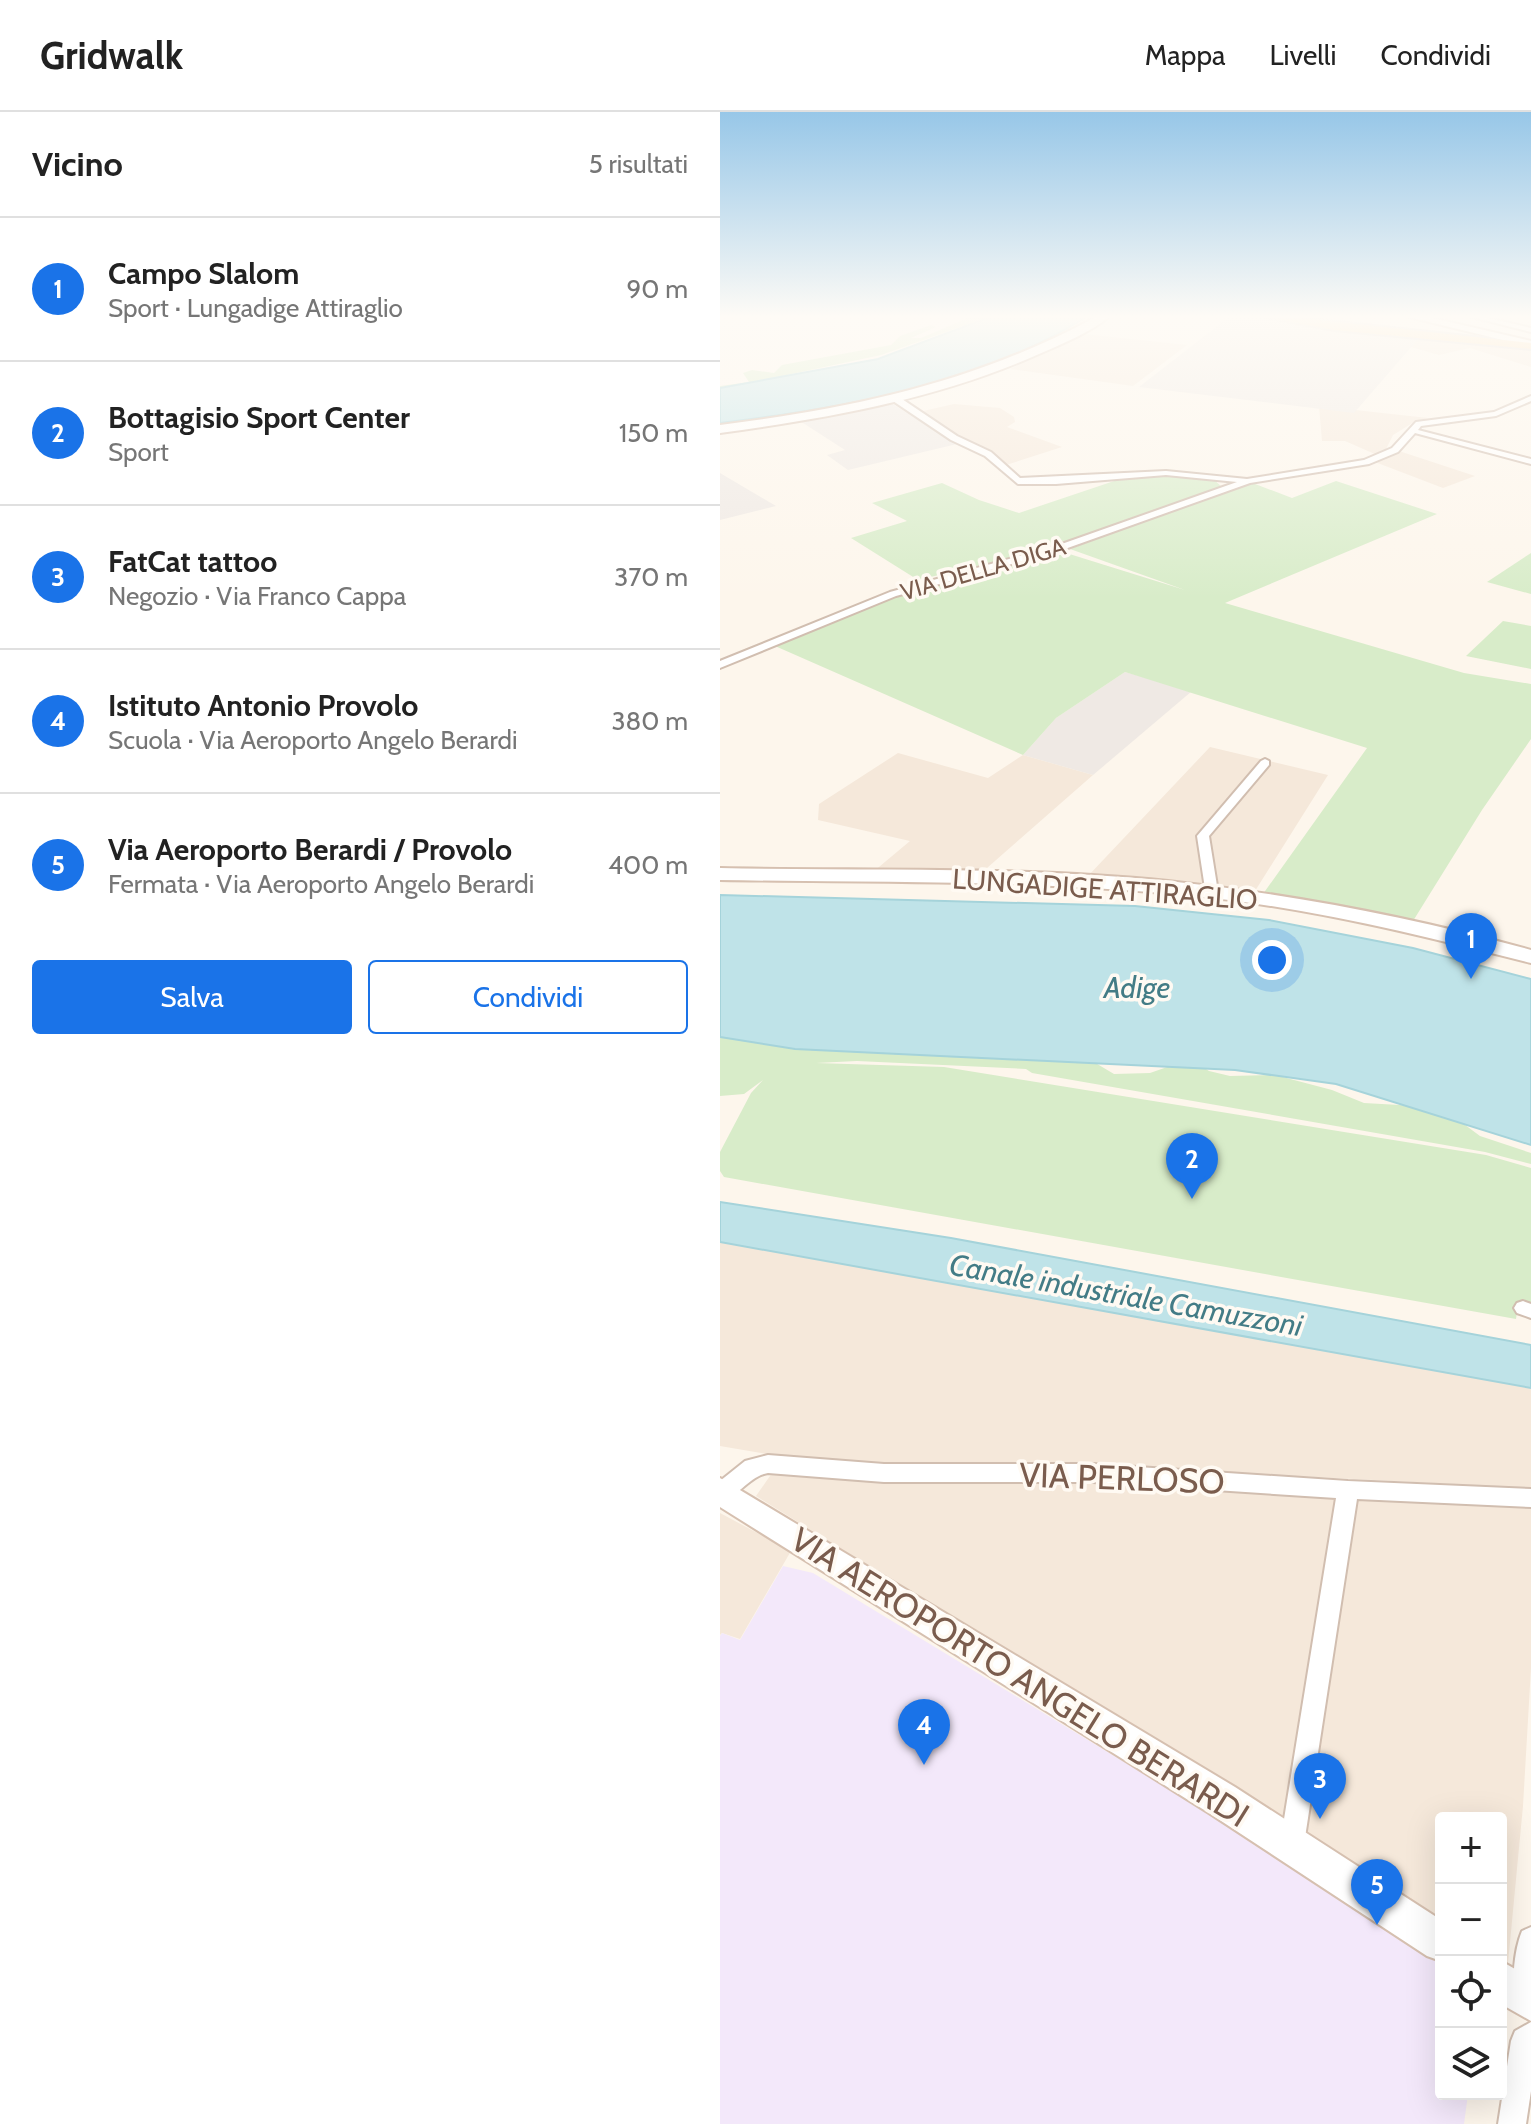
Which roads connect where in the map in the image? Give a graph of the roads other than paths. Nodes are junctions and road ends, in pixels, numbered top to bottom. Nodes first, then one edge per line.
1 (836, 411) edge
2 (914, 411) edge
3 (1503, 411) edge
4 (720, 429) edge
5 (1411, 430) junction
6 (1531, 462) edge
7 (1248, 481) junction
8 (720, 665) edge
9 (1265, 763) dead end
10 (720, 874) edge
11 (1211, 892) junction
12 (1531, 957) edge
13 (1348, 1490) junction
14 (721, 1491) edge
15 (1531, 1498) edge
16 (1291, 1845) junction
17 (1435, 1938) edge
18 (1531, 1940) edge
19 (1522, 2004) edge
20 (1512, 2124) edge

1 - 4 street
2 - 7 street, VIA DELLA DIGA
3 - 5 street, VIA DELLA DIGA
5 - 6 street
5 - 7 street, VIA DELLA DIGA
7 - 8 street, VIA DELLA DIGA
9 - 11 street
10 - 11 street, LUNGADIGE ATTIRAGLIO
11 - 12 street, LUNGADIGE ATTIRAGLIO
13 - 14 street, VIA PERLOSO
13 - 15 street, VIA PERLOSO
13 - 16 street
14 - 16 street, VIA AEROPORTO ANGELO BERARDI
16 - 17 street, VIA AEROPORTO ANGELO BERARDI
18 - 19 street
19 - 20 street

